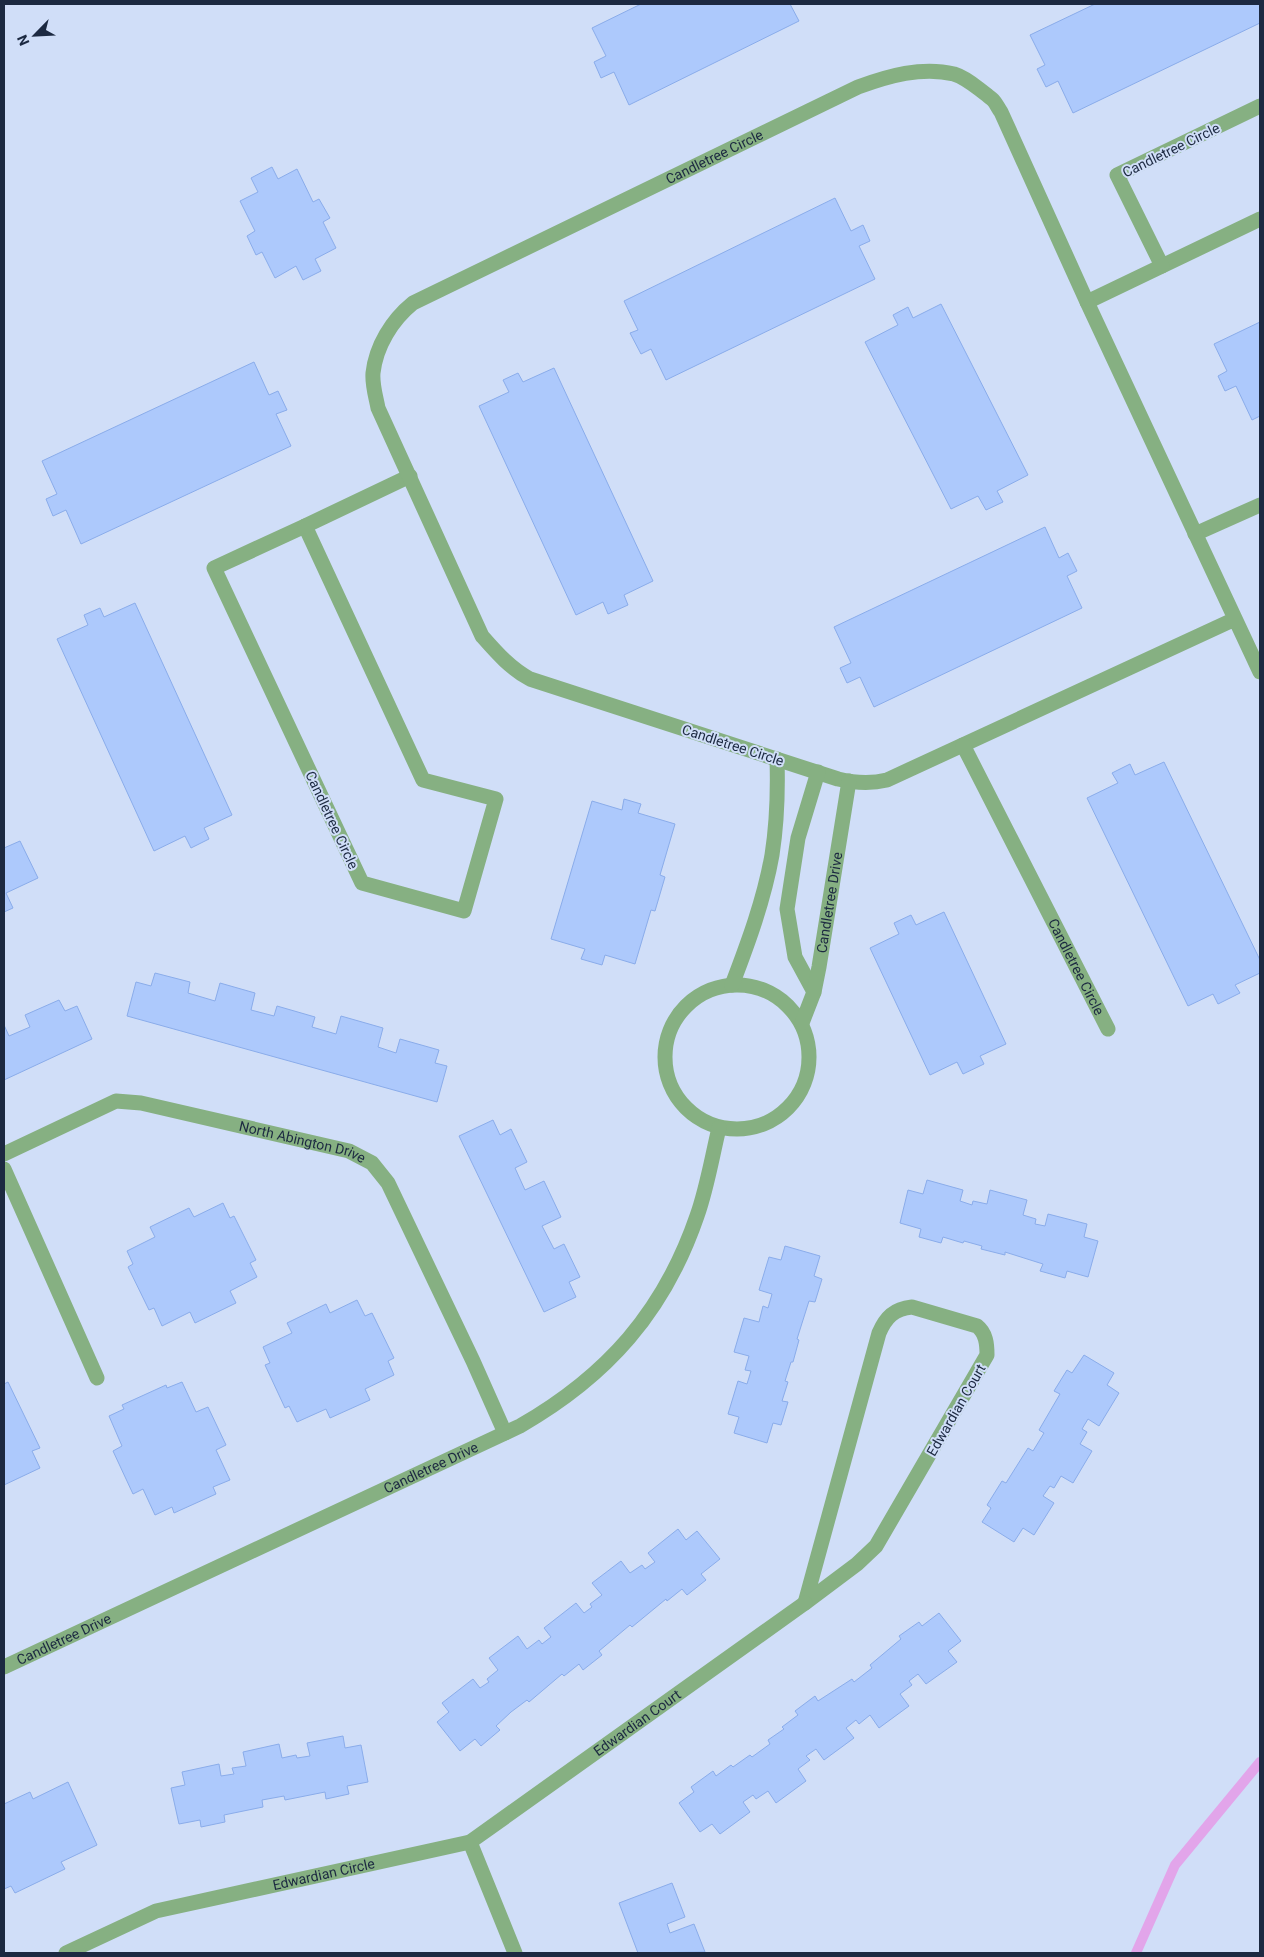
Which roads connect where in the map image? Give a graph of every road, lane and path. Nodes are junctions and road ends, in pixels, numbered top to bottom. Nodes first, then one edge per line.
1 (1260, 106) edge
2 (1260, 219) edge
3 (1162, 266) junction
4 (1086, 302) junction
5 (410, 476) junction
6 (1260, 505) edge
7 (305, 526) junction
8 (1195, 534) junction
9 (1235, 619) junction
10 (1260, 672) edge
11 (963, 745) junction
12 (778, 759) junction
13 (818, 772) junction
14 (849, 781) junction
15 (732, 985) junction
16 (814, 992) junction
17 (802, 1023) junction
18 (1108, 1029) dead end
19 (719, 1128) junction
20 (4, 1154) edge
21 (4, 1169) edge
22 (98, 1378) dead end
23 (505, 1433) junction
24 (805, 1603) junction
25 (4, 1667) edge
26 (470, 1842) junction
27 (66, 1953) edge
28 (516, 1953) edge

1 - 3 street, Candletree Circle
2 - 3 street
3 - 4 street
4 - 5 street, Candletree Circle
4 - 8 street, Candletree Circle
5 - 7 street, Candletree Circle
5 - 12 street, Candletree Circle
6 - 8 street
7 - 7 street, Candletree Circle
8 - 9 street, Candletree Circle
9 - 10 street, Candletree Circle
9 - 11 street, Candletree Circle
11 - 14 street, Candletree Circle
11 - 18 street, Candletree Circle
12 - 13 street, Candletree Circle
12 - 15 street
13 - 14 street, Candletree Circle
13 - 16 street
14 - 16 street, Candletree Drive
15 - 17 street
15 - 19 street
16 - 17 street, Candletree Drive
17 - 19 street
19 - 23 street, Candletree Drive
20 - 23 street, North Abington Drive
21 - 22 street
23 - 25 street, Candletree Drive
24 - 24 street, Edwardian Court
24 - 26 street, Edwardian Court
26 - 27 street, Edwardian Circle
26 - 28 street

